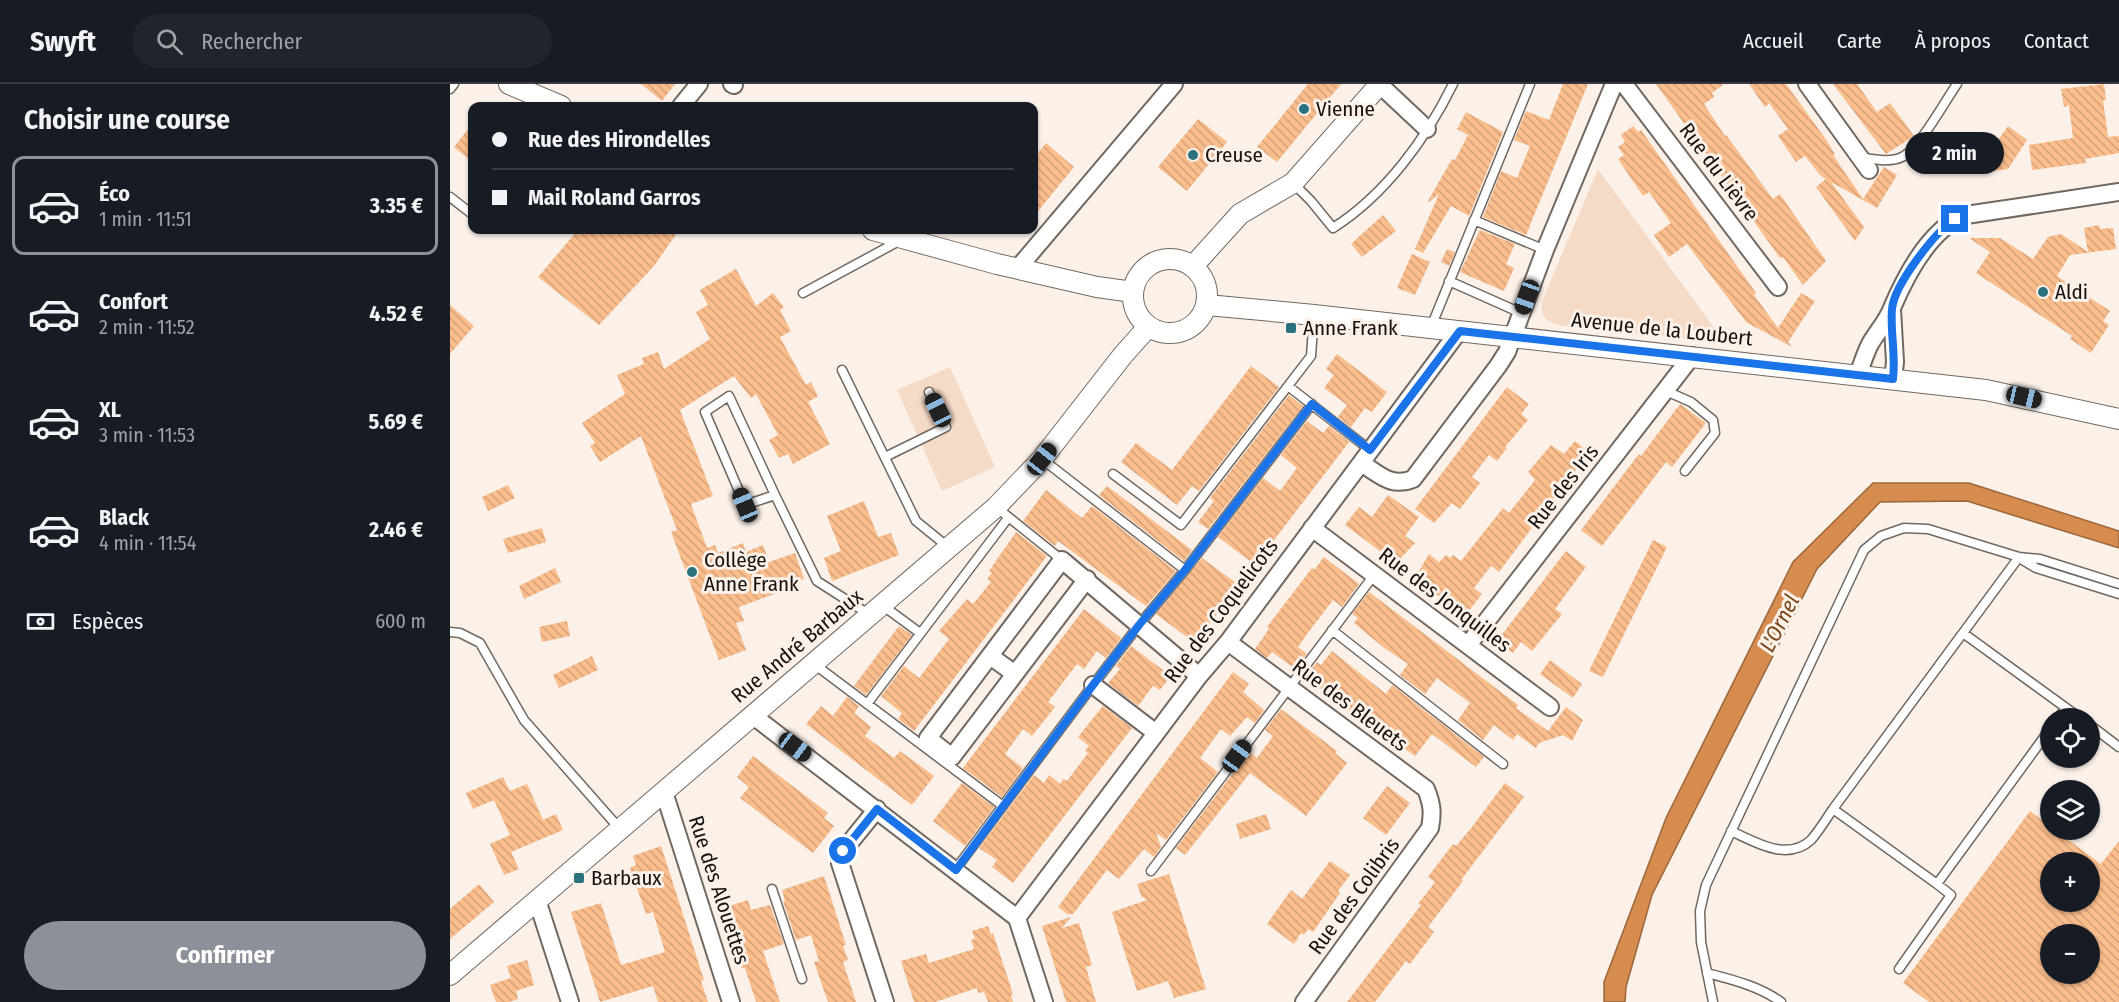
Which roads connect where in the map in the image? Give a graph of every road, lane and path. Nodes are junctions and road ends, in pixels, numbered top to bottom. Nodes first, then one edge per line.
1 (454, 84) edge
2 (509, 84) edge
3 (699, 84) edge
4 (1174, 84) edge
5 (1380, 84) edge
6 (1453, 84) edge
7 (1530, 84) edge
8 (1614, 84) edge
9 (1624, 84) edge
10 (1807, 84) edge
11 (1957, 84) edge
12 (450, 89) edge
13 (538, 89) edge
14 (556, 102) edge
15 (684, 102) edge
16 (1427, 129) junction
17 (1864, 163) joint
18 (1293, 183) junction
19 (2119, 192) edge
20 (450, 197) edge
21 (468, 211) edge
22 (1474, 220) junction
23 (886, 234) edge
24 (902, 239) junction
25 (1545, 250) junction
26 (1193, 266) junction
27 (1018, 268) junction
28 (1449, 281) junction
29 (1778, 287) dead end
30 (1133, 292) junction
31 (803, 293) dead end
32 (1207, 305) junction
33 (1892, 309) junction
34 (1521, 313) junction
35 (1314, 315) junction
36 (1148, 327) junction
37 (1431, 327) junction
38 (1460, 331) junction
39 (1513, 336) junction
40 (1692, 356) junction
41 (842, 370) dead end
42 (1858, 375) junction
43 (1893, 379) junction
44 (1288, 386) junction
45 (1666, 391) junction
46 (929, 392) dead end
47 (1312, 404) junction
48 (2074, 408) junction
49 (2119, 419) edge
50 (2119, 427) edge
51 (885, 457) junction
52 (1366, 457) junction
53 (1042, 459) junction
54 (1685, 471) dead end
55 (1113, 474) dead end
56 (775, 495) junction
57 (1002, 512) junction
58 (1312, 528) junction
59 (949, 548) junction
60 (2019, 557) junction
61 (1062, 560) junction
62 (1185, 570) junction
63 (1374, 574) junction
64 (1087, 579) junction
65 (2119, 584) edge
66 (2119, 594) edge
67 (876, 610) junction
68 (1139, 625) junction
69 (1332, 630) junction
70 (450, 632) edge
71 (920, 633) junction
72 (1963, 633) junction
73 (1228, 642) junction
74 (1468, 645) junction
75 (990, 656) junction
76 (813, 663) junction
77 (1015, 674) junction
78 (1199, 676) junction
79 (1093, 685) junction
80 (1288, 687) junction
81 (867, 704) junction
82 (1550, 707) dead end
83 (2066, 708) edge
84 (752, 715) junction
85 (1156, 733) junction
86 (2100, 733) edge
87 (2040, 743) edge
88 (2119, 747) edge
89 (1503, 764) dead end
90 (664, 792) junction
91 (1003, 806) junction
92 (877, 809) junction
93 (1833, 809) junction
94 (1433, 812) joint
95 (620, 829) junction
96 (1731, 831) junction
97 (956, 870) junction
98 (1151, 871) dead end
99 (1937, 884) junction
100 (772, 889) dead end
101 (537, 900) junction
102 (1017, 918) junction
103 (1899, 969) dead end
104 (1707, 974) junction
105 (450, 975) edge
106 (802, 979) dead end
107 (570, 1002) edge
108 (731, 1002) edge
109 (885, 1002) edge
110 (1044, 1002) edge
111 (1304, 1002) edge
112 (1713, 1002) edge
113 (1781, 1002) edge

1 - 12 lane
2 - 13 street
3 - 15 street
4 - 27 street
5 - 16 street
5 - 18 street
6 - 16 lane
7 - 22 lane
8 - 25 street
9 - 29 street, Rue du Lièvre
10 - 17 street
11 - 17 lane
13 - 14 street
16 - 18 lane
18 - 26 street
19 - 33 street
20 - 21 lane
22 - 25 lane
22 - 28 lane
23 - 24 street
24 - 27 street
24 - 31 lane
25 - 34 street
26 - 30 street
26 - 32 street
27 - 30 street
28 - 34 lane
28 - 37 lane
30 - 36 street
32 - 35 street, Avenue de la Loubert
32 - 36 street
33 - 42 street
33 - 43 street
34 - 39 street
35 - 37 street, Avenue de la Loubert
35 - 44 lane
36 - 53 street, Rue André Barbaux
37 - 38 street, Avenue de la Loubert
38 - 39 street, Avenue de la Loubert
38 - 52 street, Rue des Coquelicots
39 - 40 street, Avenue de la Loubert
39 - 52 street
40 - 42 street, Avenue de la Loubert
40 - 45 street, Rue des Iris
41 - 51 lane
42 - 43 street, Avenue de la Loubert
43 - 48 street, Avenue de la Loubert
44 - 47 lane
44 - 55 lane
45 - 54 lane
45 - 74 street, Rue des Iris
46 - 51 lane
47 - 52 lane
47 - 62 lane
48 - 49 street, Avenue de la Loubert
48 - 50 street, Avenue de la Loubert
51 - 59 lane
52 - 58 street, Rue des Coquelicots
53 - 57 street, Rue André Barbaux
53 - 62 lane
56 - 56 lane
56 - 67 lane
57 - 59 street, Rue André Barbaux
57 - 61 lane
57 - 71 lane
58 - 63 street, Rue des Jonquilles
58 - 73 street, Rue des Coquelicots
59 - 67 street, Rue André Barbaux
60 - 65 lane
60 - 66 lane
60 - 72 lane
60 - 96 lane
61 - 64 street
61 - 75 street
62 - 68 lane
63 - 69 lane
63 - 74 street, Rue des Jonquilles
64 - 68 street
64 - 77 street
67 - 71 lane
67 - 76 street, Rue André Barbaux
68 - 78 street
68 - 79 lane
69 - 80 lane
69 - 89 lane
70 - 95 lane
71 - 81 lane
72 - 83 lane
72 - 93 lane
73 - 78 street, Rue des Coquelicots
73 - 80 street, Rue des Bleuets
74 - 82 street, Rue des Jonquilles
75 - 77 street
75 - 77 street
76 - 81 lane
76 - 84 street, Rue André Barbaux
78 - 85 street, Rue des Coquelicots
79 - 85 street
79 - 91 lane
80 - 94 street, Rue des Bleuets
80 - 98 lane
81 - 91 lane
84 - 90 street, Rue André Barbaux
84 - 92 street
85 - 102 street, Rue des Coquelicots
86 - 88 lane
87 - 99 lane
90 - 95 street, Rue André Barbaux
90 - 108 street, Rue des Alouettes
91 - 97 lane
92 - 97 street
92 - 109 street
93 - 96 lane
93 - 99 lane
94 - 111 street, Rue des Colibris
95 - 101 street, Rue André Barbaux
96 - 104 lane
97 - 102 street
99 - 103 lane
100 - 106 lane
101 - 105 street, Rue André Barbaux
101 - 107 street
102 - 110 street
104 - 112 lane
104 - 113 lane

